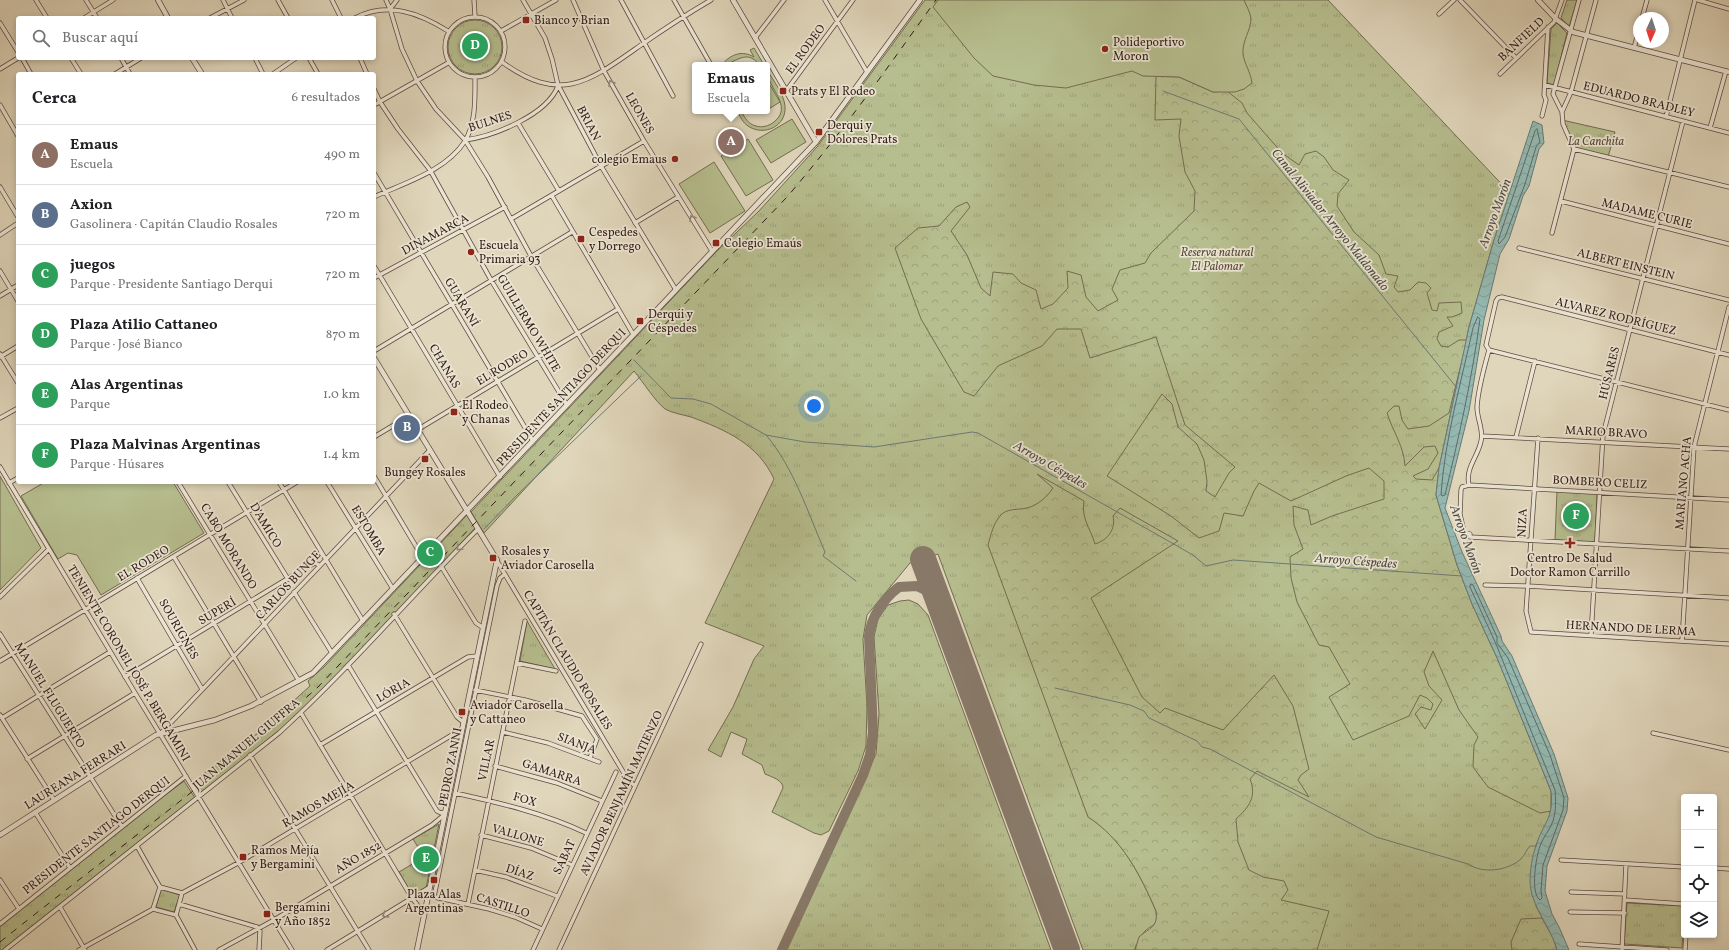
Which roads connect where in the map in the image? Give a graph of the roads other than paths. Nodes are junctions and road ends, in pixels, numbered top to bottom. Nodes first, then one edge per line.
1 (36, 0) edge
2 (86, 0) edge
3 (113, 0) edge
4 (158, 0) edge
5 (223, 0) edge
6 (244, 0) edge
7 (278, 0) edge
8 (332, 0) edge
9 (386, 0) edge
10 (397, 0) edge
11 (474, 0) edge
12 (523, 0) edge
13 (556, 0) edge
14 (573, 0) edge
15 (621, 0) edge
16 (674, 0) edge
17 (710, 0) edge
18 (733, 0) edge
19 (784, 0) edge
20 (825, 0) edge
21 (853, 0) edge
22 (920, 0) edge
23 (1454, 0) edge
24 (1460, 0) edge
25 (1538, 0) edge
26 (1562, 0) edge
27 (1579, 0) edge
28 (1596, 0) edge
29 (1647, 0) edge
30 (1696, 0) edge
31 (227, 9) junction
32 (390, 9) junction
33 (1729, 9) edge
34 (94, 12) junction
35 (1644, 12) edge
36 (532, 14) junction
37 (1439, 14) dead end
38 (46, 16) edge
39 (87, 16) edge
40 (96, 16) edge
41 (167, 16) edge
42 (214, 16) edge
43 (231, 16) edge
44 (287, 16) edge
45 (341, 16) edge
46 (360, 16) edge
47 (475, 16) junction
48 (683, 16) junction
49 (1556, 19) junction
50 (837, 22) junction
51 (0, 23) edge
52 (1548, 27) junction
53 (448, 31) junction
54 (501, 31) junction
55 (1570, 31) junction
56 (1586, 36) junction
57 (755, 38) junction
58 (643, 43) junction
59 (1633, 48) edge
60 (1634, 48) edge
61 (16, 49) edge
62 (1516, 58) junction
63 (16, 59) edge
64 (23, 60) edge
65 (72, 60) edge
66 (122, 60) edge
67 (138, 60) edge
68 (193, 60) edge
69 (255, 60) edge
70 (293, 60) edge
71 (310, 60) edge
72 (361, 60) edge
73 (1680, 60) junction
74 (502, 62) junction
75 (710, 62) edge
76 (769, 62) edge
77 (448, 63) junction
78 (770, 64) edge
79 (126, 67) junction
80 (0, 69) edge
81 (604, 71) junction
82 (1727, 71) edge
83 (30, 72) edge
84 (80, 72) edge
85 (118, 72) edge
86 (129, 72) edge
87 (201, 72) edge
88 (262, 72) edge
89 (276, 72) edge
90 (317, 72) edge
91 (366, 72) edge
92 (868, 72) junction
93 (1500, 74) dead end
94 (475, 78) junction
95 (417, 81) junction
96 (558, 85) junction
97 (1545, 86) junction
98 (1555, 88) junction
99 (786, 91) junction
100 (1572, 92) junction
101 (376, 93) edge
102 (673, 96) dead end
103 (1554, 97) junction
104 (1546, 100) junction
105 (380, 102) junction
106 (376, 104) edge
107 (0, 105) edge
108 (1562, 112) junction
109 (1542, 116) dead end
110 (1666, 117) junction
111 (1683, 121) junction
112 (518, 123) junction
113 (1710, 128) junction
114 (16, 131) edge
115 (1729, 133) edge
116 (466, 140) junction
117 (644, 142) junction
118 (816, 142) junction
119 (1574, 149) junction
120 (601, 166) junction
121 (430, 170) junction
122 (1670, 172) junction
123 (376, 176) edge
124 (0, 187) edge
125 (1729, 187) edge
126 (386, 191) junction
127 (559, 191) junction
128 (376, 196) edge
129 (552, 196) junction
130 (678, 197) junction
131 (1561, 201) junction
132 (505, 207) junction
133 (16, 214) edge
134 (511, 219) junction
135 (636, 222) junction
136 (16, 224) edge
137 (1656, 226) junction
138 (463, 231) junction
139 (572, 232) junction
140 (1552, 233) dead end
141 (0, 234) edge
142 (1729, 244) edge
143 (1519, 248) dead end
144 (712, 251) junction
145 (422, 253) junction
146 (531, 256) junction
147 (376, 270) edge
148 (0, 271) edge
149 (379, 275) junction
150 (376, 277) edge
151 (1643, 278) junction
152 (491, 280) junction
153 (16, 286) edge
154 (11, 289) junction
155 (676, 290) junction
156 (0, 296) edge
157 (16, 298) edge
158 (1729, 300) edge
159 (452, 304) junction
160 (1729, 307) edge
161 (618, 309) junction
162 (411, 328) junction
163 (1630, 330) junction
164 (578, 333) junction
165 (633, 334) junction
166 (16, 347) edge
167 (376, 350) edge
168 (1489, 350) junction
169 (1717, 352) junction
170 (1729, 355) edge
171 (0, 356) edge
172 (538, 357) junction
173 (376, 361) edge
174 (1535, 361) junction
175 (600, 370) junction
176 (16, 380) edge
177 (1617, 381) junction
178 (498, 382) junction
179 (1704, 404) junction
180 (567, 405) junction
181 (457, 406) junction
182 (16, 409) edge
183 (1729, 410) edge
184 (409, 416) junction
185 (0, 418) edge
186 (417, 430) junction
187 (376, 435) edge
188 (1482, 436) junction
189 (1516, 437) junction
190 (1538, 438) junction
191 (533, 441) junction
192 (1602, 441) junction
193 (1694, 446) junction
194 (1729, 449) edge
195 (430, 450) junction
196 (0, 467) edge
197 (500, 476) junction
198 (16, 479) edge
199 (376, 479) edge
200 (9, 483) junction
201 (179, 484) edge
202 (229, 484) edge
203 (280, 484) edge
204 (294, 484) edge
205 (329, 484) edge
206 (1469, 485) junction
207 (1534, 488) junction
208 (284, 490) junction
209 (1599, 492) junction
210 (385, 494) junction
211 (1691, 498) junction
212 (1729, 500) edge
213 (247, 512) junction
214 (467, 512) junction
215 (355, 527) junction
216 (478, 530) junction
217 (210, 534) junction
218 (1531, 540) junction
219 (1596, 544) junction
220 (1687, 549) junction
221 (48, 550) junction
222 (1729, 551) edge
223 (424, 556) junction
224 (174, 557) junction
225 (325, 559) junction
226 (496, 560) junction
227 (319, 565) junction
228 (441, 566) junction
229 (505, 574) junction
230 (137, 578) junction
231 (288, 579) junction
232 (1485, 586) dead end
233 (1528, 586) junction
234 (393, 589) junction
235 (1593, 590) junction
236 (294, 592) junction
237 (1685, 596) junction
238 (0, 598) edge
239 (1729, 598) edge
240 (251, 602) junction
241 (85, 610) junction
242 (394, 614) junction
243 (363, 621) junction
244 (525, 621) dead end
245 (214, 624) junction
246 (264, 625) junction
247 (482, 627) junction
248 (1531, 632) joint
249 (0, 634) edge
250 (1591, 636) junction
251 (1682, 641) junction
252 (701, 644) dead end
253 (1729, 644) edge
254 (177, 646) junction
255 (110, 652) junction
256 (332, 653) junction
257 (13, 654) junction
258 (477, 656) junction
259 (234, 657) junction
260 (0, 661) edge
261 (517, 663) junction
262 (348, 665) junction
263 (556, 671) dead end
264 (125, 677) junction
265 (433, 678) junction
266 (299, 682) junction
267 (202, 690) junction
268 (476, 690) junction
269 (135, 693) junction
270 (38, 695) junction
271 (510, 697) junction
272 (261, 702) junction
273 (376, 711) junction
274 (301, 713) junction
275 (1, 716) edge
276 (463, 722) junction
277 (462, 729) junction
278 (503, 732) junction
279 (161, 733) junction
280 (1653, 733) dead end
281 (64, 736) junction
282 (320, 745) junction
283 (1729, 750) edge
284 (250, 756) junction
285 (590, 758) junction
286 (27, 759) junction
287 (407, 762) junction
288 (599, 762) dead end
289 (495, 766) junction
290 (616, 772) dead end
291 (186, 776) junction
292 (90, 777) junction
293 (635, 786) junction
294 (455, 793) junction
295 (198, 796) junction
296 (351, 796) junction
297 (54, 800) junction
298 (488, 800) junction
299 (602, 802) junction
300 (34, 812) junction
301 (445, 814) junction
302 (122, 827) junction
303 (294, 829) junction
304 (586, 833) junction
305 (0, 835) edge
306 (481, 836) junction
307 (137, 846) junction
308 (385, 853) junction
309 (1561, 860) dead end
310 (238, 862) junction
311 (1626, 864) junction
312 (572, 865) junction
313 (1681, 867) edge
314 (70, 868) junction
315 (1717, 868) edge
316 (1729, 869) edge
317 (475, 870) junction
318 (0, 880) edge
319 (330, 885) junction
320 (160, 887) junction
321 (430, 887) junction
322 (1571, 892) dead end
323 (182, 893) junction
324 (429, 893) junction
325 (1625, 894) junction
326 (557, 896) junction
327 (434, 897) junction
328 (412, 898) junction
329 (1625, 900) junction
330 (179, 904) junction
331 (468, 904) junction
332 (1681, 904) edge
333 (60, 907) junction
334 (19, 909) junction
335 (153, 909) junction
336 (425, 911) junction
337 (1570, 912) dead end
338 (1625, 914) junction
339 (176, 915) junction
340 (274, 920) junction
341 (0, 924) edge
342 (259, 928) junction
343 (542, 929) junction
344 (358, 932) junction
345 (1686, 938) edge
346 (1579, 944) dead end
347 (1594, 945) junction
348 (1622, 948) edge
349 (82, 949) edge
350 (4, 950) edge
351 (195, 950) edge
352 (219, 950) edge
353 (259, 950) edge
354 (292, 950) edge
355 (327, 950) edge
356 (369, 950) edge
357 (417, 950) edge
358 (533, 950) edge
359 (559, 950) edge
360 (1594, 950) edge
361 (1651, 950) edge
362 (1667, 950) edge
363 (1685, 950) edge

1 - 38 street
2 - 34 street
3 - 34 street
4 - 41 street
5 - 31 street
6 - 31 street
7 - 44 street
8 - 45 street
9 - 32 street
10 - 32 street
11 - 47 street
12 - 36 street, BRIAN
13 - 36 street
14 - 81 street, LEONES
15 - 58 street
16 - 48 street
17 - 48 street
18 - 57 street
19 - 57 street
20 - 50 street
21 - 50 street, EL RODEO
22 - 92 street, PRESIDENTE SANTIAGO DERQUI
23 - 37 street
24 - 62 street
25 - 49 street
26 - 49 street
27 - 55 street
28 - 56 street
29 - 35 street
30 - 33 street
30 - 73 street
31 - 42 street
31 - 43 street
32 - 46 street
32 - 53 street
32 - 95 street
34 - 39 street
34 - 40 street
36 - 54 street
36 - 96 street, BRIAN
47 - 53 street
47 - 54 street
48 - 58 street
48 - 75 street
49 - 52 street, BANFIELD
49 - 55 street
50 - 92 street
50 - 99 street, EL RODEO
51 - 61 street
52 - 62 street, BANFIELD
52 - 97 street
53 - 77 street
54 - 74 street
55 - 56 street
55 - 98 street
56 - 59 street
56 - 100 street
57 - 76 street
58 - 81 street
58 - 102 street
60 - 73 street
62 - 93 street, BANFIELD
63 - 80 street
64 - 83 street
65 - 84 street
66 - 79 street
67 - 79 street
68 - 87 street
69 - 88 street
70 - 89 street
71 - 90 street
72 - 91 street
73 - 82 street
73 - 110 street
74 - 94 street
74 - 96 street
77 - 94 street
77 - 95 street
78 - 99 street
79 - 85 street
79 - 86 street
81 - 96 street
117 -> 81 street, LEONES
82 - 113 street
92 - 118 street, PRESIDENTE SANTIAGO DERQUI
94 - 116 street
95 - 105 street
95 - 116 street
96 - 112 street, BULNES
96 - 120 street, BRIAN
97 - 98 street, EDUARDO BRADLEY
97 - 104 street
98 - 100 street, EDUARDO BRADLEY
98 - 103 street
99 - 118 street
100 - 108 street
100 - 110 street, EDUARDO BRADLEY
101 - 105 street, GUILLERMO WHITE
103 - 104 street
103 - 108 street
104 - 109 street
105 - 106 street
105 - 121 street, GUILLERMO WHITE
107 - 114 street
108 - 119 street
110 - 111 street, EDUARDO BRADLEY
111 - 113 street, EDUARDO BRADLEY
111 - 122 street, HÚSARES
112 - 116 street, BULNES
112 - 127 street
113 - 115 street, EDUARDO BRADLEY
116 - 121 street, BULNES
116 - 132 street
117 - 120 street
117 - 130 street, LEONES
118 - 144 street, PRESIDENTE SANTIAGO DERQUI
119 - 122 street
119 - 131 street
120 - 127 street
120 - 135 street, BRIAN
121 - 126 street, BULNES
121 - 138 street, GUILLERMO WHITE
122 - 125 street
122 - 137 street, HÚSARES
123 - 126 street, GUARANÍ
124 - 133 street
126 - 128 street, BULNES
126 - 145 street, GUARANÍ
127 - 129 street
129 - 134 street
129 - 139 street
130 - 135 street
144 -> 130 street, LEONES
131 - 137 street, MADAME CURIE
131 - 140 street
132 - 134 street
132 - 138 street, DINAMARCA
134 - 146 street
135 - 155 street, BRIAN
136 - 141 street
137 - 142 street, MADAME CURIE
137 - 151 street, HÚSARES
138 - 145 street, DINAMARCA
138 - 152 street, GUILLERMO WHITE
139 - 146 street
139 - 161 street
143 - 151 street, ALBERT EINSTEIN
144 - 155 street, PRESIDENTE SANTIAGO DERQUI
145 - 149 street, DINAMARCA
145 - 159 street, GUARANÍ
146 - 152 street
146 - 164 street
147 - 149 street, CHANAS
148 - 154 street
149 - 150 street, DINAMARCA
149 - 162 street, CHANAS
151 - 158 street, ALBERT EINSTEIN
151 - 163 street, HÚSARES
152 - 159 street
152 - 172 street, GUILLERMO WHITE
153 - 154 street
154 - 156 street
154 - 157 street
155 - 165 street, PRESIDENTE SANTIAGO DERQUI
159 - 162 street
159 - 178 street, GUARANÍ
160 - 169 street, MARIANO ACHA
161 - 164 street, EL RODEO
161 - 165 street
162 - 167 street
162 - 181 street, CHANAS
163 - 168 street, ALVAREZ RODRÍGUEZ
163 - 169 street, ALVAREZ RODRÍGUEZ
163 - 177 street, HÚSARES
164 - 172 street, EL RODEO
164 - 175 street
165 - 175 street, PRESIDENTE SANTIAGO DERQUI
166 - 171 street
168 - 174 street
168 - 188 street
169 - 170 street, ALVAREZ RODRÍGUEZ
169 - 179 street, MARIANO ACHA
171 - 176 street
172 - 178 street, EL RODEO
172 - 180 street, GUILLERMO WHITE
173 - 184 street, CAPITÁN CLAUDIO ROSALES
174 - 177 street
174 - 189 street
175 - 180 street, PRESIDENTE SANTIAGO DERQUI
177 - 179 street
177 - 192 street, HÚSARES
178 - 181 street, EL RODEO
178 - 191 street, GUARANÍ
179 - 183 street
179 - 193 street, MARIANO ACHA
180 - 191 street, PRESIDENTE SANTIAGO DERQUI
181 - 186 street, EL RODEO
181 - 197 street, CHANAS
182 - 185 street
184 - 186 street, CAPITÁN CLAUDIO ROSALES
184 - 187 street
186 - 195 street, CAPITÁN CLAUDIO ROSALES
188 - 189 street, MARIO BRAVO
188 - 206 street
189 - 190 street, MARIO BRAVO
190 - 192 street, MARIO BRAVO
190 - 207 street, NIZA
191 - 197 street, PRESIDENTE SANTIAGO DERQUI
192 - 193 street, MARIO BRAVO
192 - 209 street, HÚSARES
193 - 194 street, MARIO BRAVO
193 - 211 street, MARIANO ACHA
195 - 210 street, CARLOS BUNGE
195 - 214 street, CAPITÁN CLAUDIO ROSALES
196 - 200 street, TENIENTE CORONEL JOSÉ P. BERGAMINI
197 - 214 street, PRESIDENTE SANTIAGO DERQUI
198 - 200 street
199 - 210 street
200 - 221 street, TENIENTE CORONEL JOSÉ P. BERGAMINI
201 - 217 street, CABO MORANDO
202 - 213 street, D'AMICO
203 - 208 street
204 - 208 street, EL RODEO
205 - 215 street, ESTOMBA
206 - 207 street, BOMBERO CELIZ
206 - 218 street
207 - 209 street, BOMBERO CELIZ
207 - 218 street, NIZA
208 - 213 street, EL RODEO
208 - 225 street
209 - 211 street, BOMBERO CELIZ
209 - 219 street, HÚSARES
210 - 215 street, CARLOS BUNGE
210 - 223 street
211 - 212 street, BOMBERO CELIZ
211 - 220 street, MARIANO ACHA
213 - 217 street, EL RODEO
213 - 231 street, D'AMICO
214 - 216 street, CAPITÁN CLAUDIO ROSALES
214 - 223 street, PRESIDENTE SANTIAGO DERQUI
215 - 225 street, CARLOS BUNGE
215 - 234 street, ESTOMBA
216 - 226 street, CAPITÁN CLAUDIO ROSALES
216 -> 228 street, JUAN MANUEL GIUFFRA
217 - 224 street, EL RODEO
217 - 240 street, CABO MORANDO
218 - 219 street
218 - 233 street, NIZA
219 - 220 street
219 - 235 street, HÚSARES
220 - 222 street
220 - 237 street, MARIANO ACHA
221 - 238 street
221 - 241 street, TENIENTE CORONEL JOSÉ P. BERGAMINI
223 - 234 street, PRESIDENTE SANTIAGO DERQUI
224 - 230 street, EL RODEO
224 - 245 street
225 - 227 street, CARLOS BUNGE
225 - 243 street
226 - 229 street, CAPITÁN CLAUDIO ROSALES
226 - 247 street
227 - 231 street, SUPERÍ
227 - 236 street, CARLOS BUNGE
228 - 242 street, JUAN MANUEL GIUFFRA
228 - 247 street
229 - 268 street, PEDRO ZANNI
229 - 293 street, CAPITÁN CLAUDIO ROSALES
230 - 241 street, EL RODEO
230 - 254 street, SOURIGNES
231 - 240 street, SUPERÍ
232 - 233 street
233 - 235 street
233 - 248 street, NIZA
234 - 243 street, PRESIDENTE SANTIAGO DERQUI
235 - 237 street
235 - 250 street, HÚSARES
236 - 246 street, CARLOS BUNGE
236 - 256 street
237 - 239 street
237 - 251 street, MARIANO ACHA
240 - 245 street, SUPERÍ
240 - 246 street, CABO MORANDO
241 - 255 street, TENIENTE CORONEL JOSÉ P. BERGAMINI
241 - 257 street, EL RODEO
242 - 262 street, JUAN MANUEL GIUFFRA
242 - 265 street
243 - 256 street, PRESIDENTE SANTIAGO DERQUI
244 - 261 street, VILLAR
245 - 254 street, SUPERÍ
245 - 259 street
246 - 259 street, CARLOS BUNGE
246 - 266 street, CABO MORANDO
247 - 258 street
248 - 250 street, HERNANDO DE LERMA
249 - 257 street, MANUEL FLUGUERTO
250 - 251 street, HERNANDO DE LERMA
251 - 253 street, HERNANDO DE LERMA
252 - 293 street, AVIADOR BENJAMÍN MATIENZO
254 - 264 street, SUPERÍ
254 - 267 street, SOURIGNES
255 - 264 street, TENIENTE CORONEL JOSÉ P. BERGAMINI
255 - 270 street
256 - 266 street, PRESIDENTE SANTIAGO DERQUI
257 - 260 street, EL RODEO
257 - 270 street, MANUEL FLUGUERTO
258 - 265 street, LÓRIA
258 - 276 street
259 - 267 street, CARLOS BUNGE
259 - 272 street
261 - 263 street
261 - 271 street, VILLAR
262 - 273 street
262 - 274 street, JUAN MANUEL GIUFFRA
264 - 269 street, TENIENTE CORONEL JOSÉ P. BERGAMINI
265 - 273 street, LÓRIA
265 - 276 street
266 - 272 street, PRESIDENTE SANTIAGO DERQUI
267 - 279 street, CARLOS BUNGE
268 - 271 street
268 - 294 street, PEDRO ZANNI
269 - 279 street, TENIENTE CORONEL JOSÉ P. BERGAMINI
269 - 281 street
270 - 275 street
270 - 281 street, MANUEL FLUGUERTO
271 - 278 street, VILLAR
271 - 285 street
272 - 279 street, PRESIDENTE SANTIAGO DERQUI
273 - 282 street, LÓRIA
273 - 287 street
274 - 282 street
274 - 284 street, JUAN MANUEL GIUFFRA
275 - 286 street
276 - 277 street
277 - 287 street, RAMOS MEJÍA
277 - 301 street
278 - 285 street, SIANJA
278 - 289 street, VILLAR
279 - 291 street, TENIENTE CORONEL JOSÉ P. BERGAMINI
279 - 292 street, LAUREANA FERRARI
280 - 283 street
281 - 286 street
281 - 292 street, MANUEL FLUGUERTO
282 - 296 street
284 - 295 street, JUAN MANUEL GIUFFRA
284 - 303 street
285 - 288 street, SIANJA
286 - 297 street
287 - 296 street, RAMOS MEJÍA
287 - 301 street
289 - 298 street, VILLAR
289 - 299 street, GAMARRA
290 - 299 street, SABAT
291 - 295 street, TENIENTE CORONEL JOSÉ P. BERGAMINI
291 - 302 street, PRESIDENTE SANTIAGO DERQUI
292 - 297 street, LAUREANA FERRARI
292 - 302 street, MANUEL FLUGUERTO
293 - 359 street, AVIADOR BENJAMÍN MATIENZO
294 - 298 street, FOX
294 - 327 street, PEDRO ZANNI
295 - 307 street, JUAN MANUEL GIUFFRA
295 - 310 street, TENIENTE CORONEL JOSÉ P. BERGAMINI
296 - 303 street, RAMOS MEJÍA
296 - 308 street
297 - 300 street, LAUREANA FERRARI
298 - 304 street, FOX
298 - 306 street, VILLAR
299 - 304 street, SABAT
300 - 305 street, LAUREANA FERRARI
300 - 314 street
301 - 308 street, AÑO 1852
301 - 321 street
302 - 314 street, PRESIDENTE SANTIAGO DERQUI
303 - 310 street, RAMOS MEJÍA
303 - 319 street
304 - 312 street, SABAT
306 - 312 street, VALLONE
306 - 317 street, VILLAR
307 - 320 street
307 - 333 street, JUAN MANUEL GIUFFRA
308 - 319 street, AÑO 1852
308 - 328 street
309 - 311 street
310 - 323 street, RAMOS MEJÍA
310 - 340 street, TENIENTE CORONEL JOSÉ P. BERGAMINI
311 - 313 street
311 - 325 street
312 - 326 street, SABAT
314 - 334 street, PRESIDENTE SANTIAGO DERQUI
315 - 316 street
317 - 326 street, DÍAZ
317 - 331 street, VILLAR
318 - 334 street
319 - 340 street, AÑO 1852
319 - 344 street
320 - 323 street
320 - 335 street
321 - 324 street
321 - 328 street
322 - 325 street
323 - 330 street
324 - 327 street
324 - 336 street
325 - 329 street
326 - 343 street, SABAT
327 - 331 street, CASTILLO
328 - 336 street
328 -> 344 street
329 - 332 street
329 - 338 street
330 - 339 street
330 - 342 street
331 - 343 street, CASTILLO
333 - 349 street
333 - 350 street, JUAN MANUEL GIUFFRA
334 - 341 street, PRESIDENTE SANTIAGO DERQUI
335 - 339 street
335 - 349 street
336 - 357 street
337 - 338 street
338 - 348 street
339 - 351 street
340 - 342 street, AÑO 1852
340 - 354 street, TENIENTE CORONEL JOSÉ P. BERGAMINI
342 - 352 street, AÑO 1852
342 - 353 street
343 - 358 street, SABAT
344 - 355 street
344 - 356 street
345 - 363 street
346 - 347 street
347 - 348 street
347 - 360 street
348 - 361 street
361 - 362 street

